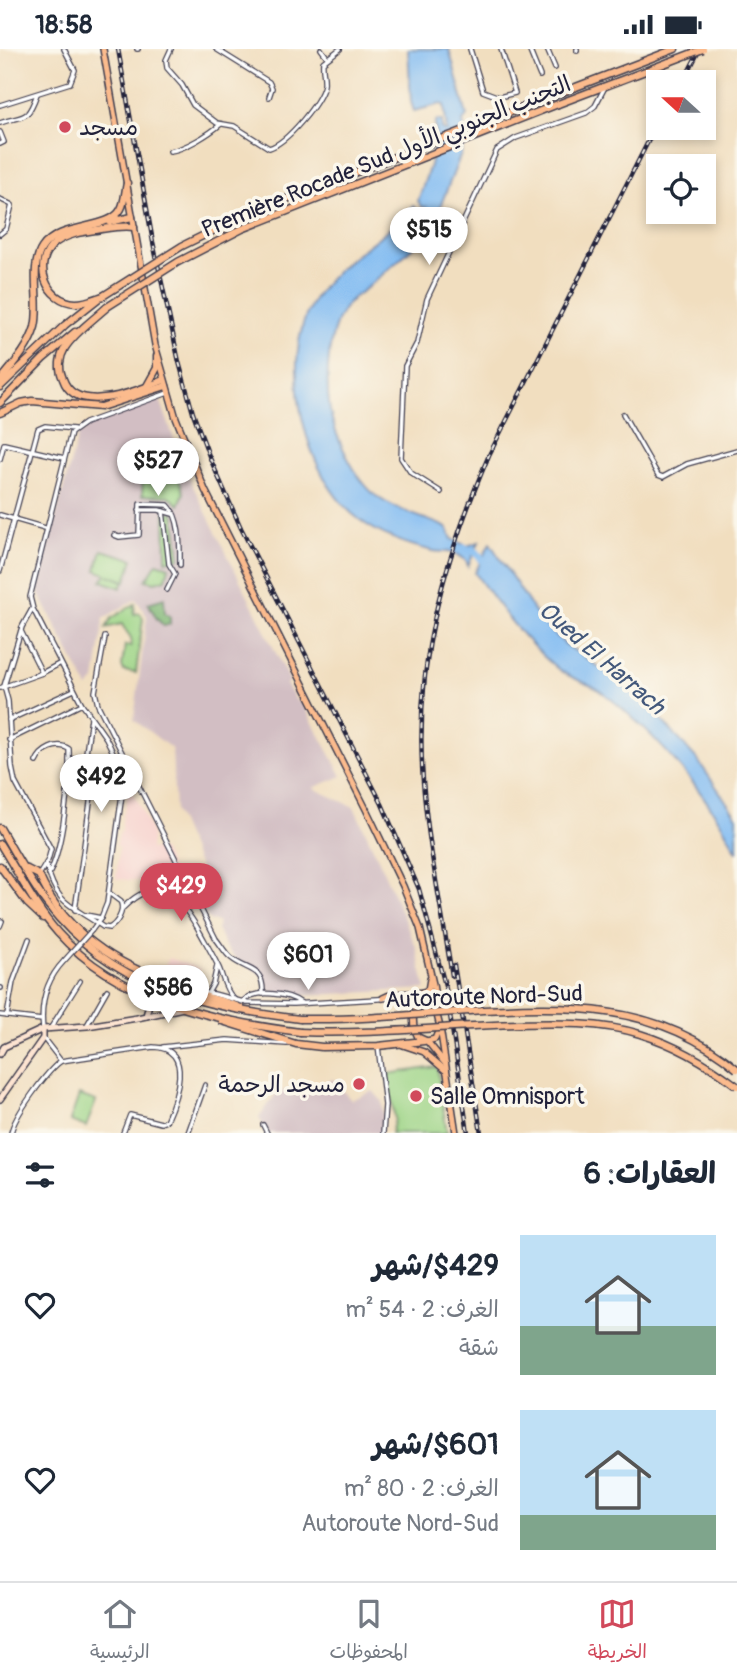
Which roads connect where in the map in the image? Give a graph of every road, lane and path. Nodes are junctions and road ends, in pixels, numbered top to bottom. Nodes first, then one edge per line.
1 (64, 49) edge
2 (103, 49) edge
3 (171, 49) edge
4 (216, 49) edge
5 (321, 49) edge
6 (340, 49) edge
7 (470, 49) edge
8 (501, 49) edge
9 (529, 49) edge
10 (547, 49) edge
11 (675, 49) edge
12 (704, 49) edge
13 (327, 57) junction
14 (555, 68) dead end
15 (540, 76) dead end
16 (605, 87) junction
17 (37, 94) junction
18 (269, 97) dead end
19 (0, 105) edge
20 (0, 123) edge
21 (221, 124) junction
22 (0, 132) edge
23 (0, 144) edge
24 (170, 151) dead end
25 (127, 183) junction
26 (0, 199) edge
27 (132, 217) junction
28 (93, 225) junction
29 (134, 227) junction
30 (0, 234) edge
31 (103, 296) junction
32 (107, 307) junction
33 (157, 356) junction
34 (0, 381) edge
35 (166, 386) junction
36 (0, 387) edge
37 (145, 388) junction
38 (0, 403) edge
39 (0, 413) edge
40 (623, 414) dead end
41 (74, 429) junction
42 (737, 450) edge
43 (31, 451) junction
44 (64, 458) junction
45 (0, 459) edge
46 (441, 492) dead end
47 (139, 510) junction
48 (163, 511) junction
49 (173, 514) junction
50 (0, 515) edge
51 (14, 519) junction
52 (46, 529) junction
53 (114, 535) dead end
54 (180, 565) dead end
55 (0, 571) edge
56 (167, 590) dead end
57 (33, 609) junction
58 (21, 631) junction
59 (105, 636) dead end
60 (60, 664) junction
61 (42, 673) junction
62 (1, 687) edge
63 (74, 690) junction
64 (82, 704) junction
65 (91, 718) junction
66 (8, 720) junction
67 (98, 727) junction
68 (89, 734) junction
69 (9, 740) junction
70 (69, 759) junction
71 (85, 760) junction
72 (36, 762) dead end
73 (132, 769) junction
74 (125, 777) junction
75 (0, 828) edge
76 (0, 844) edge
77 (46, 864) junction
78 (1, 867) edge
79 (25, 869) junction
80 (49, 874) junction
81 (39, 875) junction
82 (110, 893) junction
83 (116, 899) junction
84 (107, 903) junction
85 (122, 905) junction
86 (75, 910) junction
87 (86, 915) junction
88 (101, 918) junction
89 (97, 923) junction
90 (103, 927) junction
91 (92, 930) junction
92 (58, 933) junction
93 (29, 939) dead end
94 (217, 964) junction
95 (429, 965) junction
96 (130, 971) junction
97 (79, 981) dead end
98 (213, 984) junction
99 (224, 986) junction
100 (107, 990) dead end
101 (428, 991) junction
102 (143, 992) junction
103 (192, 992) junction
104 (208, 993) junction
105 (262, 995) junction
106 (383, 998) junction
107 (234, 999) junction
108 (242, 1002) junction
109 (303, 1004) junction
110 (419, 1006) junction
111 (183, 1008) junction
112 (437, 1010) junction
113 (246, 1011) junction
114 (0, 1015) edge
115 (6, 1016) junction
116 (146, 1016) junction
117 (215, 1016) junction
118 (42, 1020) junction
119 (87, 1026) junction
120 (440, 1027) junction
121 (46, 1029) junction
122 (43, 1038) junction
123 (425, 1041) junction
124 (296, 1044) junction
125 (397, 1044) junction
126 (378, 1046) junction
127 (160, 1047) junction
128 (2, 1048) edge
129 (0, 1054) edge
130 (61, 1061) junction
131 (446, 1068) junction
132 (737, 1069) edge
133 (205, 1085) dead end
134 (737, 1087) edge
135 (0, 1099) edge
136 (262, 1125) dead end
137 (11, 1133) edge
138 (124, 1133) edge
139 (188, 1133) edge
140 (267, 1133) edge
141 (383, 1133) edge
142 (456, 1133) edge

1 - 17 street
2 - 25 main road
3 - 21 street
4 - 18 street
5 - 13 street
6 - 13 street
7 - 8 street
9 - 15 street
10 - 14 street
11 - 31 highway, Première Rocade Sud التجنب الجنوبي الأول, bridge
12 - 16 highway, Première Rocade Sud التجنب الجنوبي الأول, bridge
13 - 21 street
16 - 32 highway, Première Rocade Sud التجنب الجنوبي الأول, bridge
16 - 46 street
17 - 19 street
17 - 20 street
21 - 24 street
22 - 23 street
25 - 27 main road
25 - 28 highway
26 - 30 street
27 - 28 highway
27 - 29 main road
28 - 34 highway
29 - 31 highway
29 - 33 main road
31 - 36 highway, Première Rocade Sud التجنب الجنوبي الأول
32 - 37 highway
32 - 38 highway, Première Rocade Sud التجنب الجنوبي الأول
33 - 35 main road
33 - 37 highway
35 - 37 highway
35 - 39 highway
35 - 41 street
35 - 95 main road
40 - 42 street
41 - 43 street
41 - 44 street
43 - 44 street
43 - 45 street
43 - 51 street
44 - 52 street
47 - 48 street
47 - 49 street
47 - 53 street
48 - 49 street
48 - 56 street
49 - 54 street
50 - 51 street
51 - 52 street
51 - 55 street
52 - 57 street
57 - 58 street
57 - 60 street
58 - 61 street
58 - 62 street
59 - 73 street
60 - 61 street
60 - 63 street
61 - 62 street
62 - 66 street
63 - 64 street
63 - 66 street
64 - 65 street
64 - 69 street
65 - 67 street
65 - 68 street
66 - 69 street
67 - 68 street
67 - 74 street
68 - 71 street
69 - 77 street
70 - 71 street
70 - 72 street
70 - 80 street
71 - 86 street
73 - 74 street
73 - 105 street
74 - 82 street
75 - 79 highway, Autoroute Nord-Sud
76 - 92 highway, Autoroute Nord-Sud
77 - 80 street
77 - 81 street
78 - 92 highway
79 - 81 highway
79 - 96 highway, Autoroute Nord-Sud
80 - 86 street
81 - 96 highway
82 - 83 street
82 - 84 street
83 - 84 street
83 - 85 street
84 - 88 street
85 - 90 street
85 - 94 street
86 - 87 street
87 - 88 street
87 - 89 street
88 - 89 street
89 - 90 street
89 - 91 street
90 - 91 street
91 - 118 street, bridge
92 - 102 highway, Autoroute Nord-Sud
93 - 115 street
94 - 98 street
94 - 99 street
95 - 101 main road
95 - 112 main road
96 - 103 highway
96 - 113 highway, Autoroute Nord-Sud
97 - 121 street
98 - 99 street
98 - 104 street
99 - 107 street
100 - 119 street
101 - 106 main road
101 - 110 main road
102 - 111 highway, Autoroute Nord-Sud
102 - 116 street
103 - 104 street
103 - 113 highway
104 - 107 street
105 - 108 street
105 - 109 street
106 - 109 street
106 - 110 street
107 - 108 street
108 - 109 street
110 - 112 main road
110 - 123 main road
111 - 116 street
111 - 117 highway, Autoroute Nord-Sud
112 - 120 main road
113 - 132 highway, Autoroute Nord-Sud, bridge
114 - 115 street
115 - 118 street
116 - 119 street
117 - 124 highway
117 - 134 highway, Autoroute Nord-Sud, bridge
118 - 121 street
119 - 121 street
120 - 123 main road
120 - 131 main road
121 - 122 street
121 - 128 street
122 - 130 street
122 - 135 street
123 - 125 highway
123 - 131 main road
124 - 126 highway
124 - 127 street
125 - 126 highway
125 - 131 main road
126 - 141 street
127 - 130 street
127 - 138 street
128 - 129 street
130 - 137 street
131 - 142 main road
133 - 139 street
136 - 140 street

